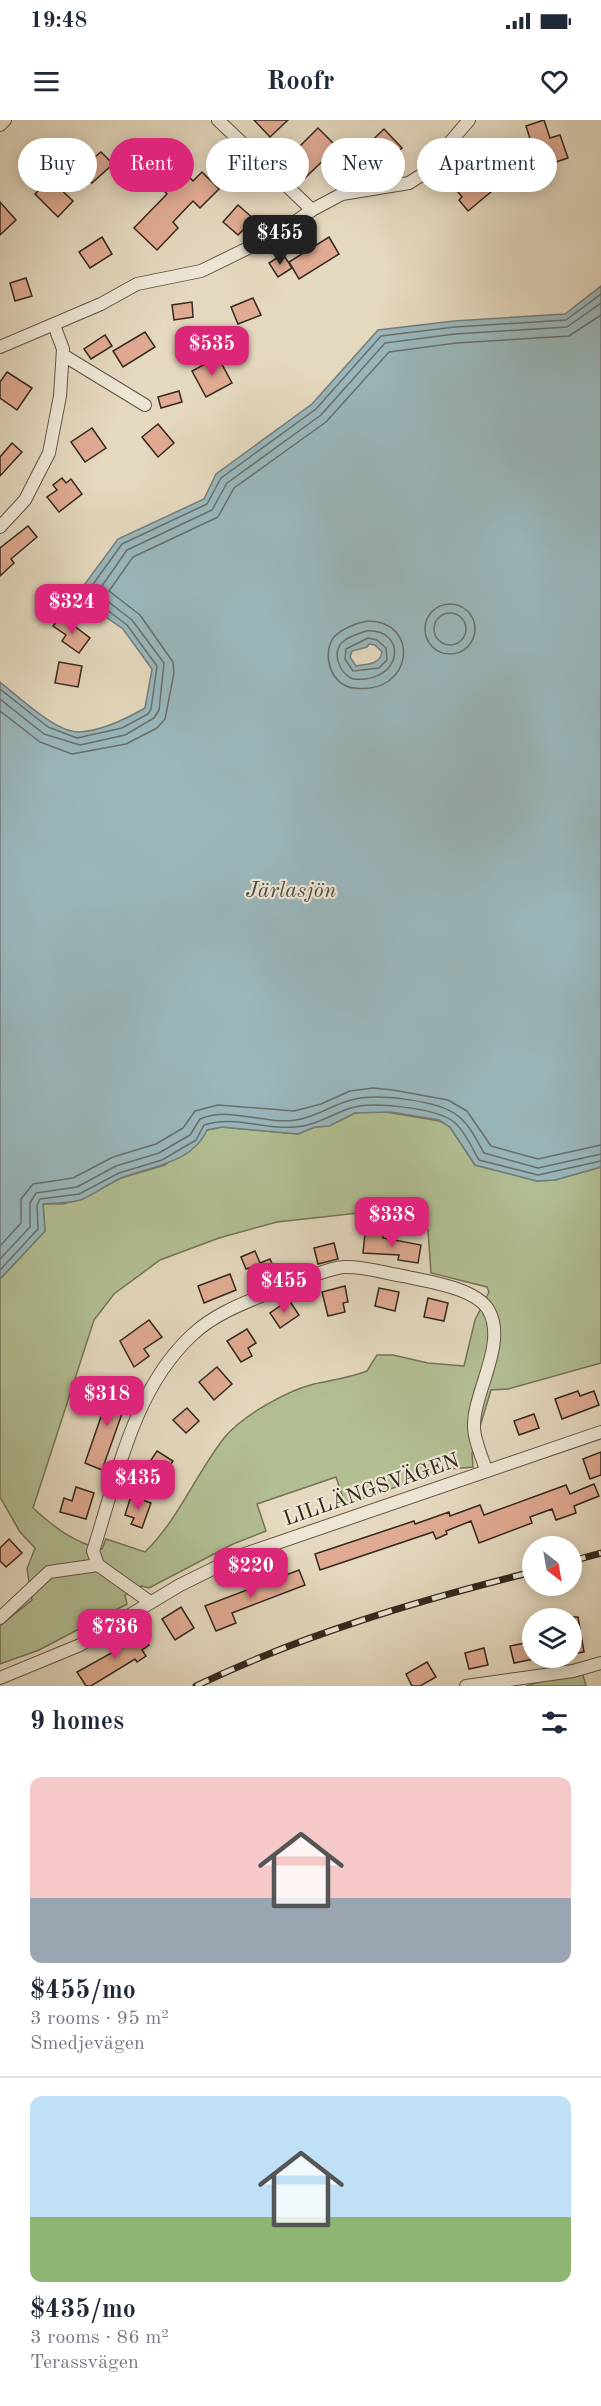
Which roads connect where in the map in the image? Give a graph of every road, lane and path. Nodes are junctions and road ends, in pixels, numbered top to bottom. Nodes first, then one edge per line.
1 (5, 120) edge
2 (218, 120) edge
3 (469, 120) edge
4 (0, 125) edge
5 (312, 210) junction
6 (54, 325) junction
7 (0, 347) edge
8 (63, 355) junction
9 (145, 405) dead end
10 (0, 527) edge
11 (601, 1432) edge
12 (486, 1470) junction
13 (98, 1565) junction
14 (150, 1602) junction
15 (0, 1618) edge
16 (601, 1663) edge
17 (0, 1678) edge
18 (466, 1686) edge

1 - 4 street
2 - 5 street
3 - 5 street
5 - 6 street
6 - 7 street
6 - 8 street
8 - 9 street
8 - 10 street
11 - 12 street, LILLÄNGSVÄGEN
12 - 13 street
12 - 14 street, LILLÄNGSVÄGEN
13 - 14 street
13 - 15 street
14 - 17 street, LILLÄNGSVÄGEN
16 - 18 street

